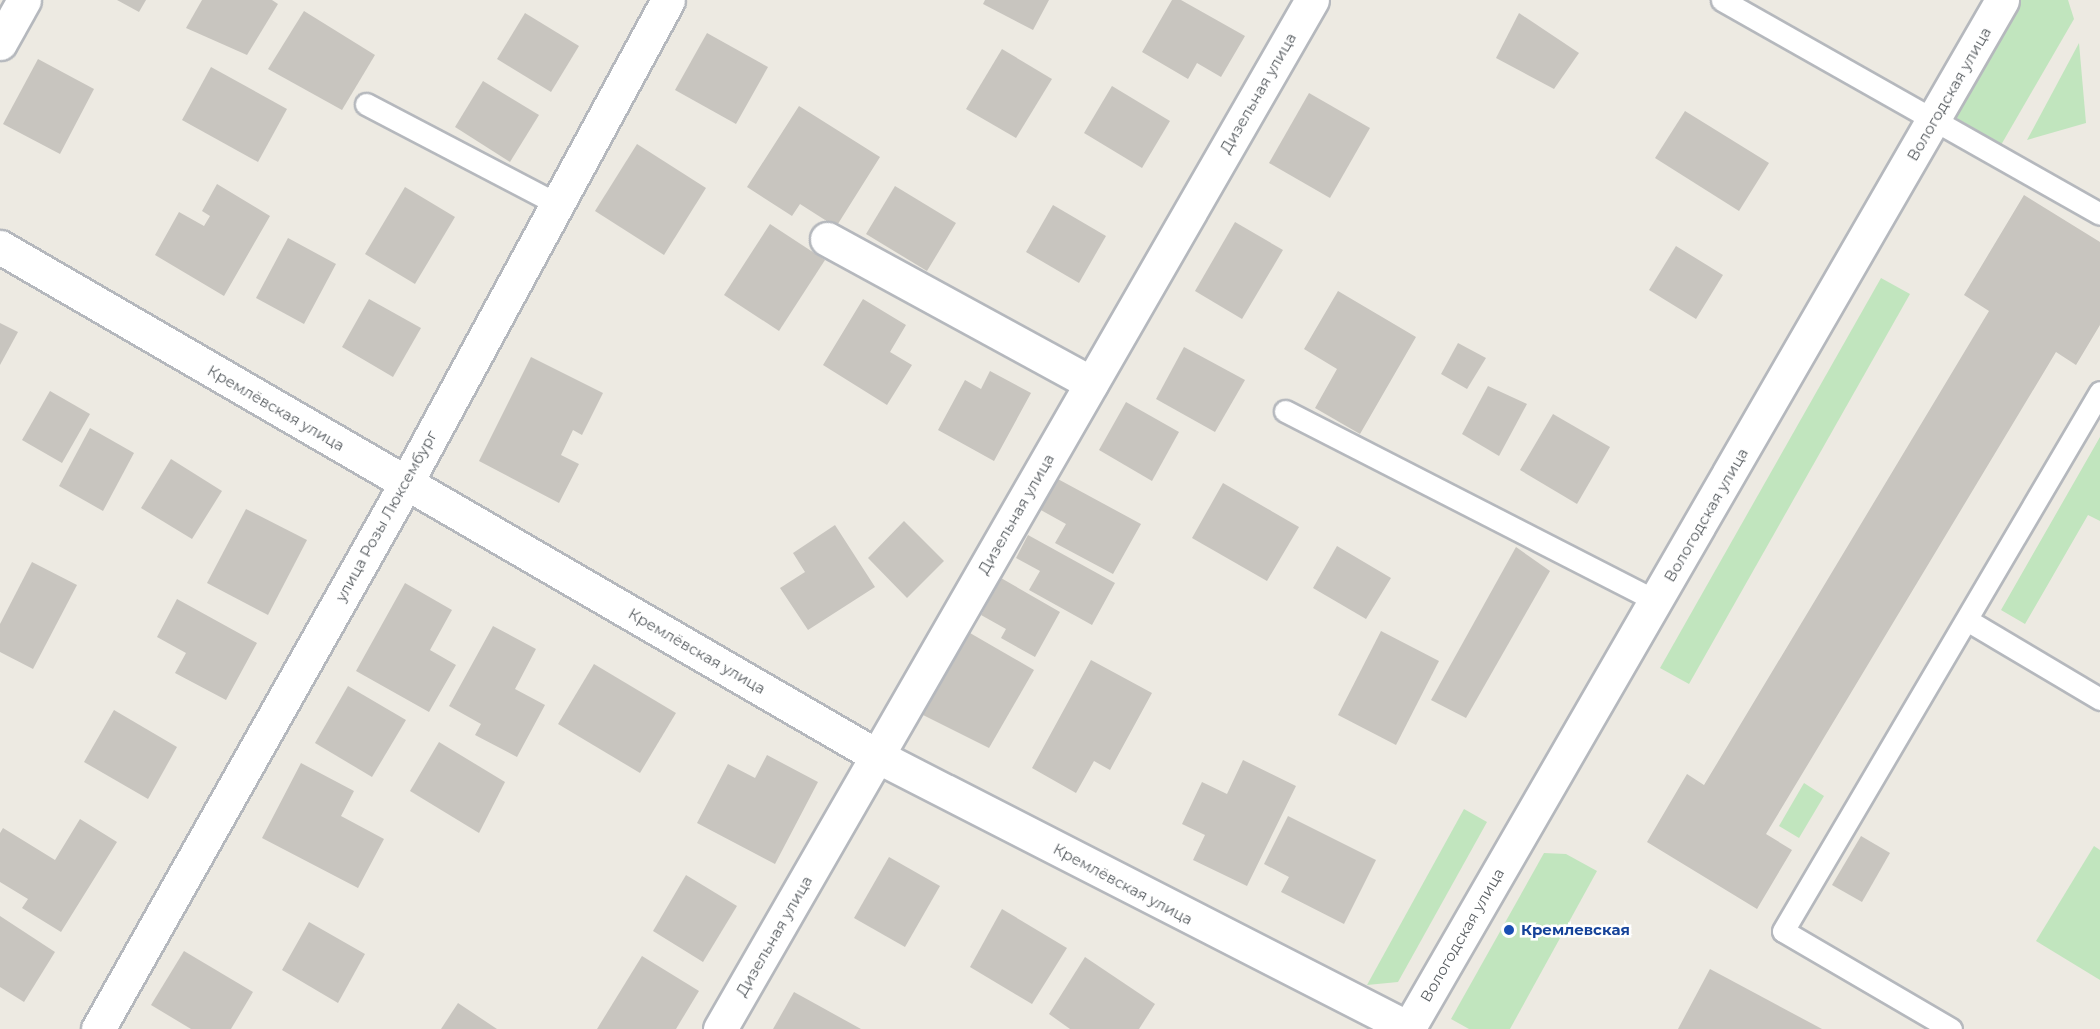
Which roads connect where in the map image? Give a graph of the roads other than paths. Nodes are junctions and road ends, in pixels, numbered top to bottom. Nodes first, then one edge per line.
1 (24, 0) edge
2 (668, 0) edge
3 (1722, 0) edge
4 (2002, 0) edge
5 (1305, 2) edge
6 (0, 43) edge
7 (366, 104) dead end
8 (1935, 118) junction
9 (557, 204) junction
10 (2100, 214) edge
11 (827, 239) dead end
12 (0, 247) edge
13 (1091, 383) junction
14 (2100, 392) edge
15 (1285, 411) dead end
16 (406, 483) junction
17 (1656, 601) junction
18 (1966, 620) junction
19 (2100, 699) edge
20 (877, 756) junction
21 (98, 1029) edge
22 (720, 1029) edge
23 (1408, 1029) edge
24 (1951, 1029) edge

1 - 6 street
2 - 9 street, улица Розы Люксембург
3 - 8 lane
4 - 8 street, Вологодская улица
5 - 13 street, Дизельная улица
7 - 9 lane
8 - 10 lane
8 - 17 street, Вологодская улица
9 - 16 street, улица Розы Люксембург
11 - 13 street
12 - 16 street, Кремлёвская улица
13 - 20 street, Дизельная улица
14 - 18 lane
15 - 17 lane
16 - 20 street, Кремлёвская улица
16 - 21 street, улица Розы Люксембург
17 - 23 street, Вологодская улица
18 - 19 lane
18 - 24 lane
20 - 22 street, Дизельная улица
20 - 23 street, Кремлёвская улица

